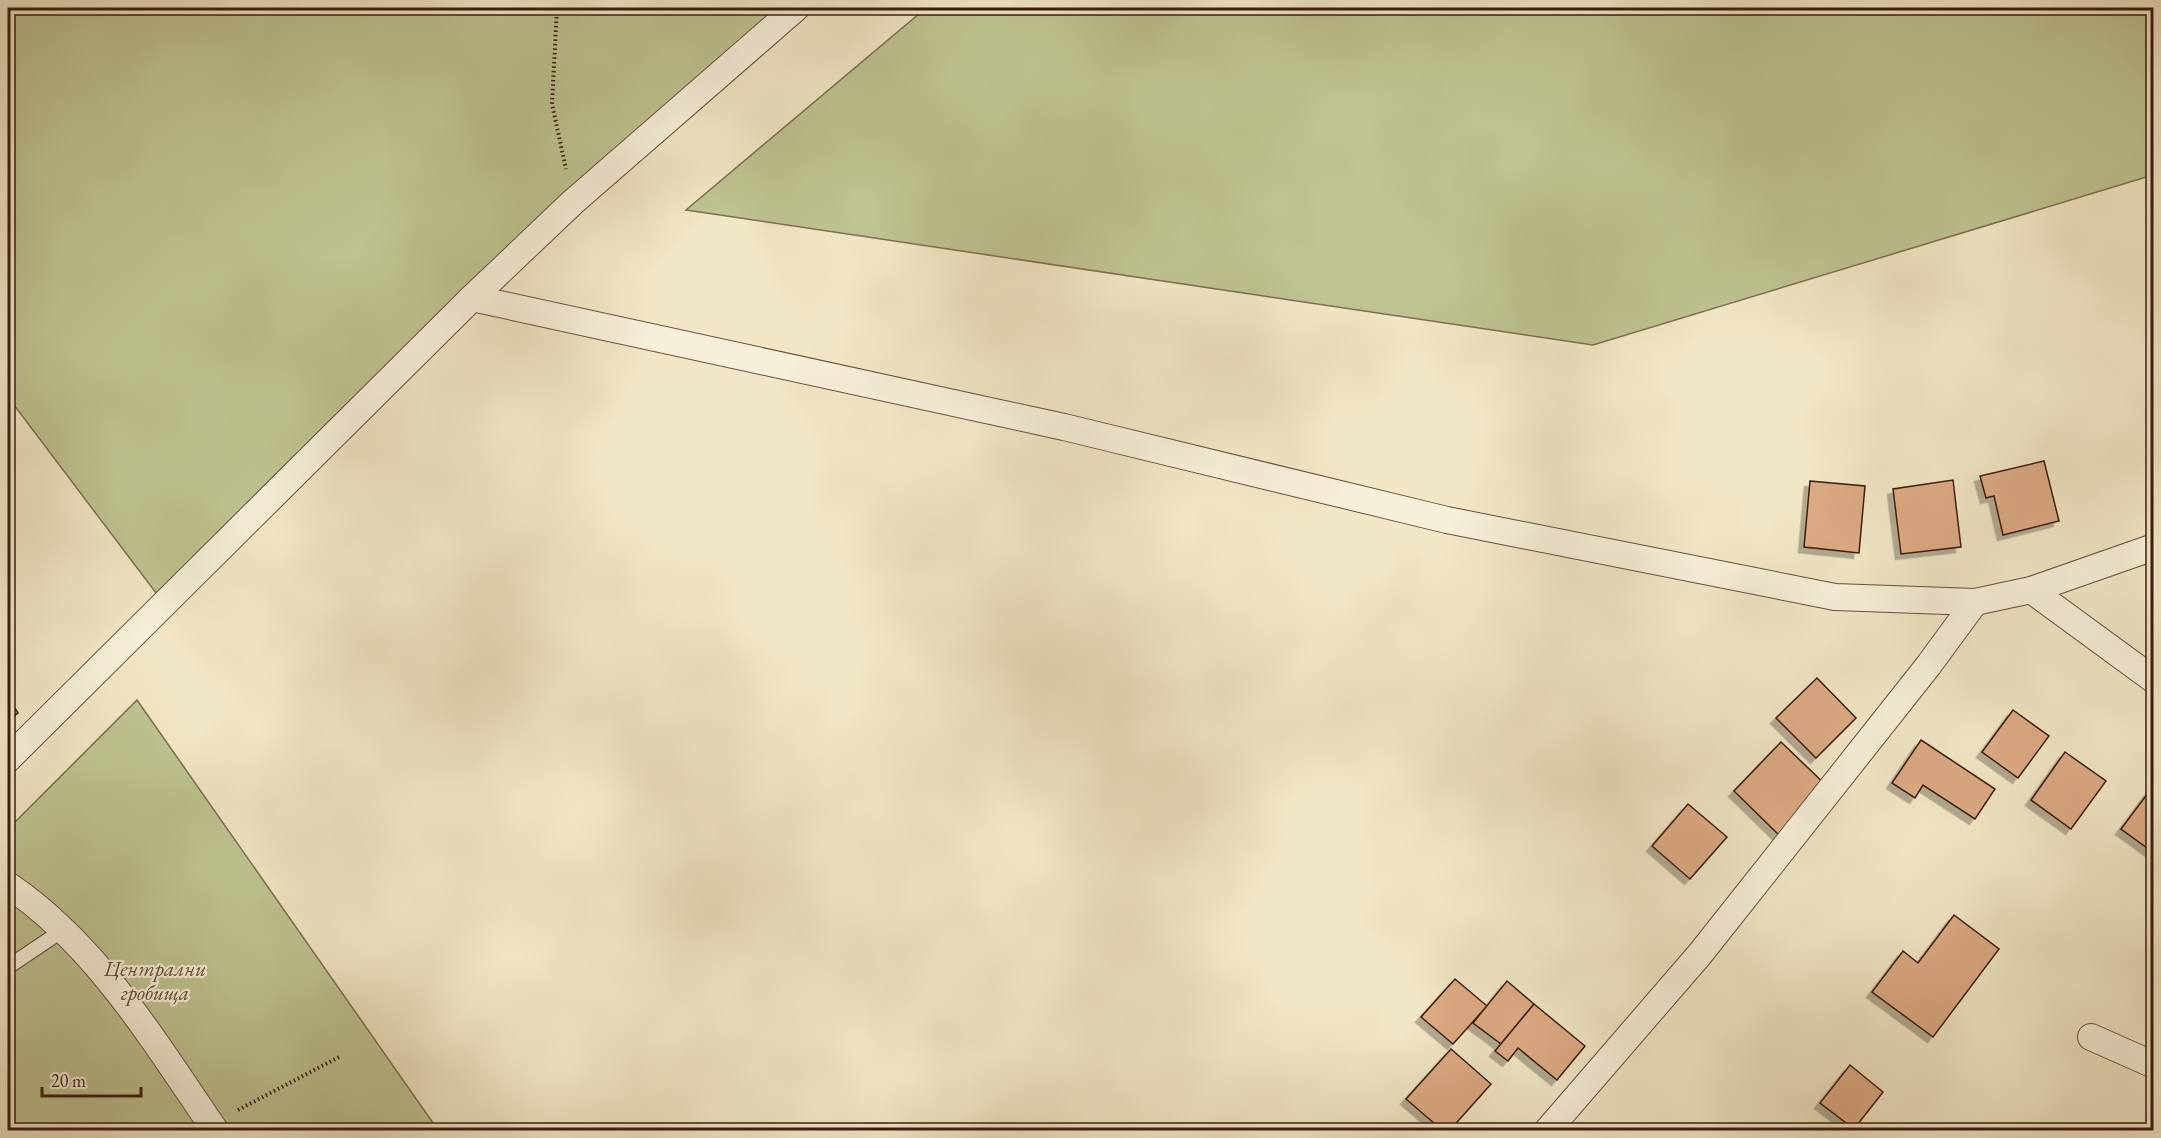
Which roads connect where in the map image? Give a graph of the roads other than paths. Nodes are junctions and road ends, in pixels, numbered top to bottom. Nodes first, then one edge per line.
1 (796, 8) edge
2 (472, 298) junction
3 (2154, 547) edge
4 (2031, 590) junction
5 (1975, 602) junction
6 (2154, 681) edge
7 (8, 759) edge
8 (8, 885) edge
9 (63, 930) junction
10 (8, 967) edge
11 (2091, 1037) dead end
12 (2154, 1065) edge
13 (209, 1128) edge
14 (1548, 1131) edge

1 - 2 street
2 - 5 street
2 - 7 street
3 - 4 street
4 - 5 street
4 - 6 street
5 - 14 street
8 - 9 street
9 - 10 lane
9 - 13 street
11 - 12 street

